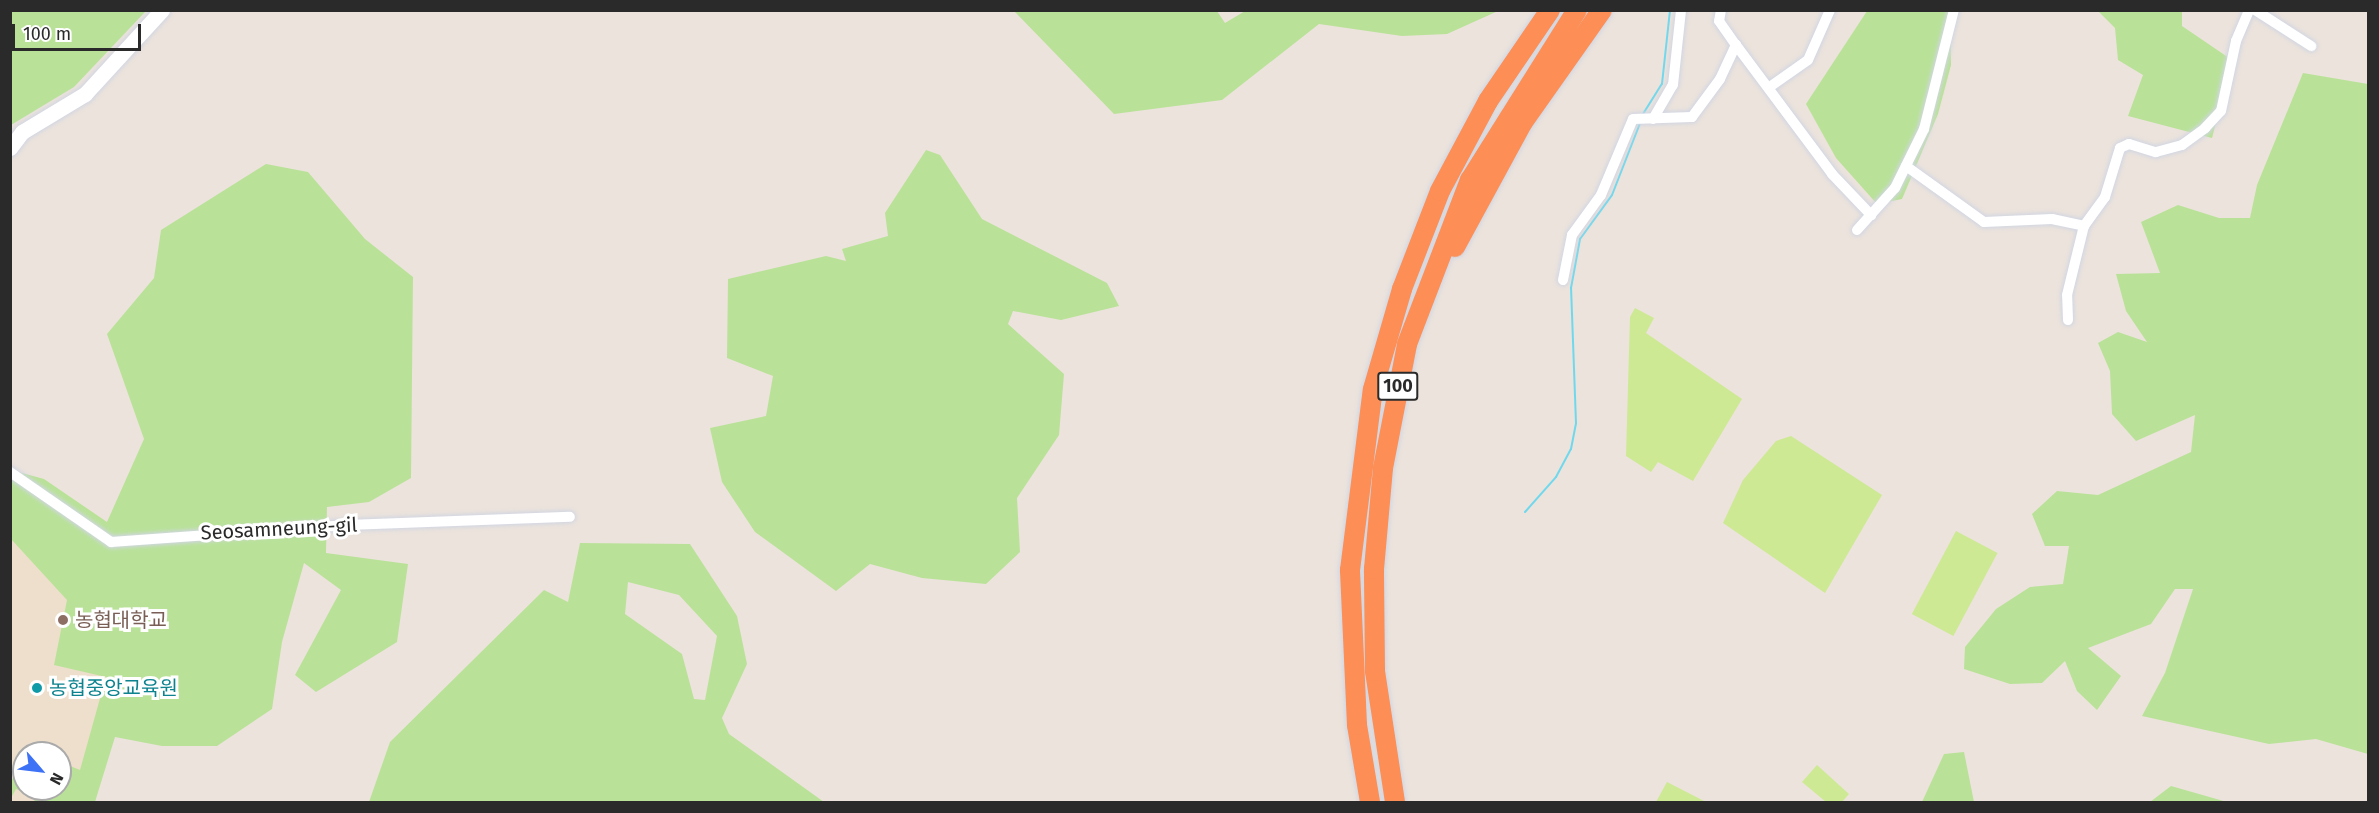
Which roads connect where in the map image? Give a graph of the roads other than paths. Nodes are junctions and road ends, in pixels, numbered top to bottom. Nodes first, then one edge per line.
1 (162, 10) edge
2 (1548, 10) edge
3 (1577, 10) edge
4 (1602, 10) edge
5 (1608, 10) edge
6 (1681, 10) edge
7 (1721, 10) edge
8 (1830, 10) edge
9 (1954, 10) edge
10 (2249, 10) edge
11 (2255, 10) edge
12 (1736, 45) junction
13 (2311, 46) dead end
14 (1771, 86) junction
15 (1544, 90) junction
16 (1647, 118) junction
17 (10, 148) edge
18 (1906, 166) junction
19 (1871, 215) junction
20 (2084, 226) junction
21 (1857, 230) dead end
22 (1563, 280) dead end
23 (2068, 320) dead end
24 (10, 472) edge
25 (570, 517) dead end
26 (1375, 544) junction
27 (1370, 802) edge
28 (1395, 802) edge

1 - 17 street
2 - 27 highway, 100
3 - 26 highway, 100
4 - 15 highway
5 - 15 highway
6 - 16 street
7 - 12 street
8 - 14 street
9 - 18 street
10 - 20 street
11 - 13 street
12 - 14 street
12 - 16 street
14 - 19 street
15 - 26 highway
16 - 22 street
18 - 19 street
18 - 20 street
19 - 21 street
20 - 23 street
24 - 25 street, Seosamneung-gil
26 - 28 highway, 100

